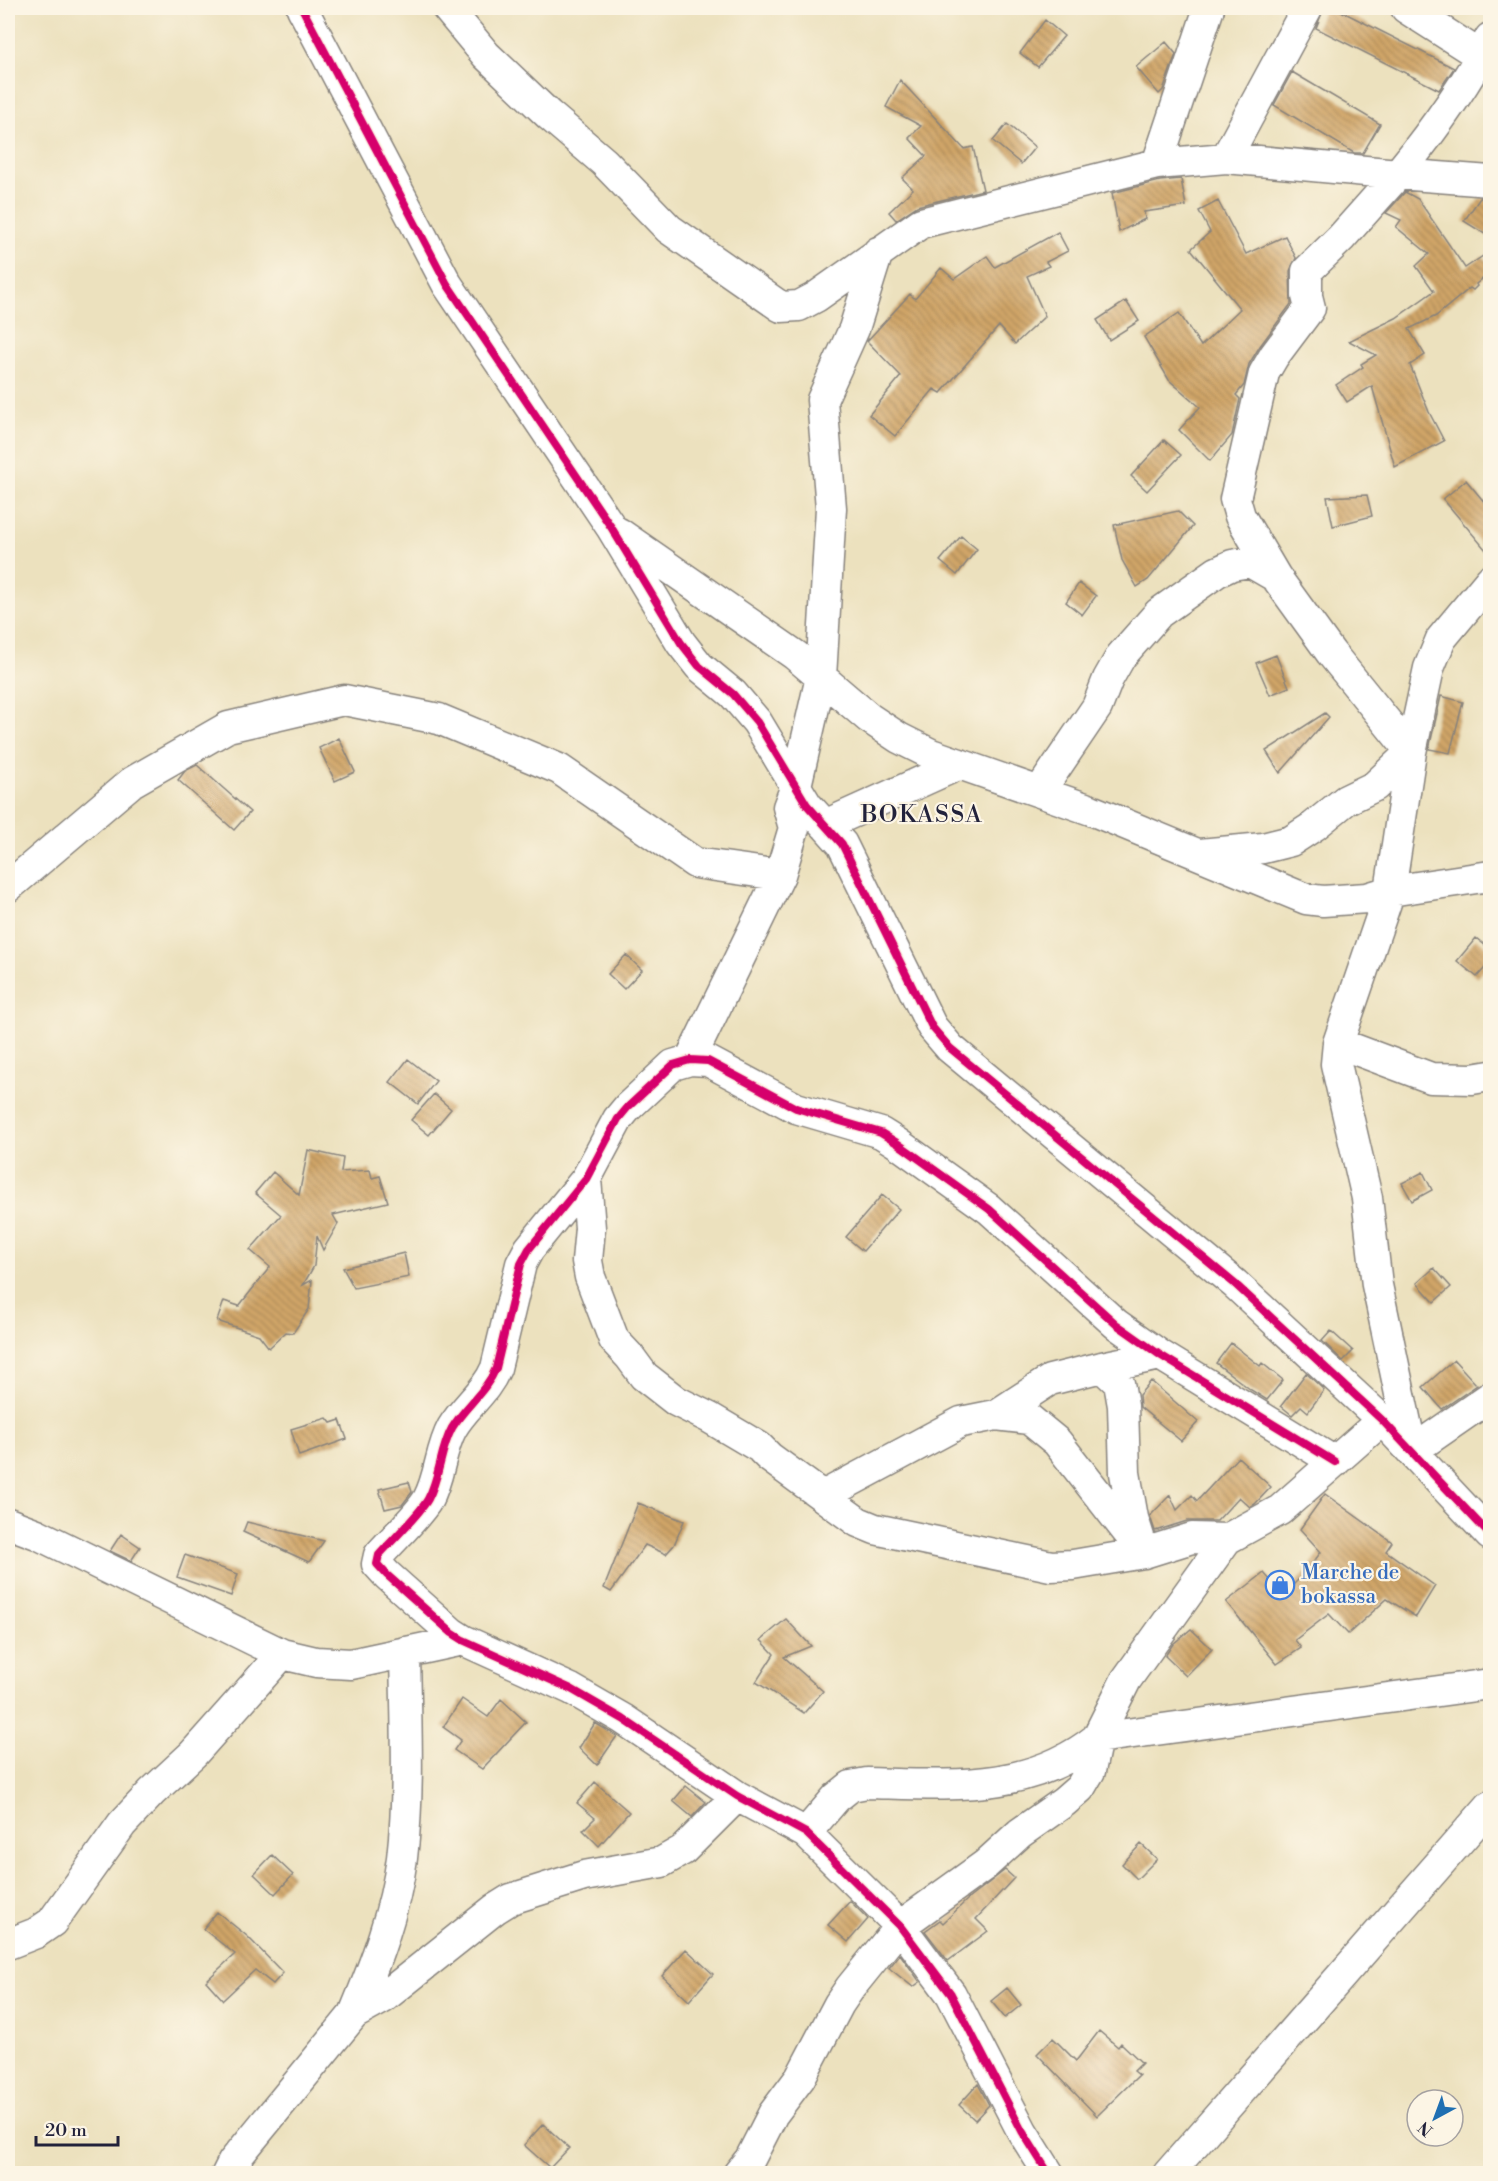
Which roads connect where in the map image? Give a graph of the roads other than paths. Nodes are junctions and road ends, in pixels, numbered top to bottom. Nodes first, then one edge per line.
1 (302, 8) edge
2 (447, 8) edge
3 (1209, 8) edge
4 (1306, 8) edge
5 (1406, 8) edge
6 (1486, 47) edge
7 (1226, 158) junction
8 (1156, 164) junction
9 (1398, 174) junction
10 (1491, 181) edge
11 (878, 252) junction
12 (1240, 516) junction
13 (611, 527) junction
14 (1217, 572) junction
15 (1276, 577) junction
16 (1491, 580) edge
17 (821, 677) junction
18 (1411, 752) junction
19 (960, 764) junction
20 (796, 786) junction
21 (1040, 791) junction
22 (825, 825) junction
23 (1200, 854) junction
24 (780, 875) junction
25 (1491, 876) edge
26 (8, 887) edge
27 (1390, 891) junction
28 (1338, 1043) junction
29 (690, 1060) junction
30 (1491, 1076) edge
31 (586, 1179) junction
32 (1160, 1355) junction
33 (1102, 1367) junction
34 (1491, 1397) edge
35 (996, 1415) junction
36 (1382, 1420) junction
37 (1412, 1451) junction
38 (1335, 1461) junction
39 (823, 1496) junction
40 (8, 1523) edge
41 (1491, 1535) edge
42 (1227, 1539) junction
43 (1144, 1553) junction
44 (463, 1640) junction
45 (405, 1652) junction
46 (282, 1654) junction
47 (1491, 1684) edge
48 (1097, 1738) junction
49 (737, 1796) junction
50 (1491, 1806) edge
51 (806, 1833) junction
52 (900, 1926) junction
53 (8, 1944) edge
54 (354, 2014) junction
55 (227, 2174) edge
56 (738, 2174) edge
57 (1049, 2174) edge
58 (1168, 2174) edge

1 - 13 street
2 - 11 street
3 - 8 street
4 - 7 street
5 - 6 street
6 - 9 street
7 - 8 street
7 - 9 street
8 - 11 street
9 - 10 street
9 - 12 street
11 - 17 street
12 - 14 street
12 - 15 street
13 - 17 street
13 - 20 street
14 - 15 street
14 - 21 street
15 - 18 street
16 - 18 street
17 - 19 street
17 - 20 street
18 - 23 street
18 - 27 street
19 - 21 street
19 - 22 street
20 - 22 street
20 - 24 street
21 - 23 street
22 - 36 street
23 - 27 street
24 - 26 street
24 - 29 street
25 - 27 street
27 - 28 street
28 - 30 street
28 - 37 street
29 - 31 street
29 - 32 street
31 - 39 street
31 - 44 street
32 - 33 street
32 - 38 street
33 - 35 street
33 - 43 street
34 - 37 street
35 - 39 street
35 - 43 street
36 - 37 street
36 - 38 street
37 - 41 street
38 - 42 street
39 - 43 street
40 - 46 street
42 - 43 street
42 - 48 street
44 - 45 street
44 - 49 street
45 - 46 street
45 - 54 street
46 - 53 street
47 - 48 street
48 - 51 street
48 - 52 street
49 - 51 street
49 - 54 street
50 - 58 street
51 - 52 street
52 - 56 street
52 - 57 street
54 - 55 street

